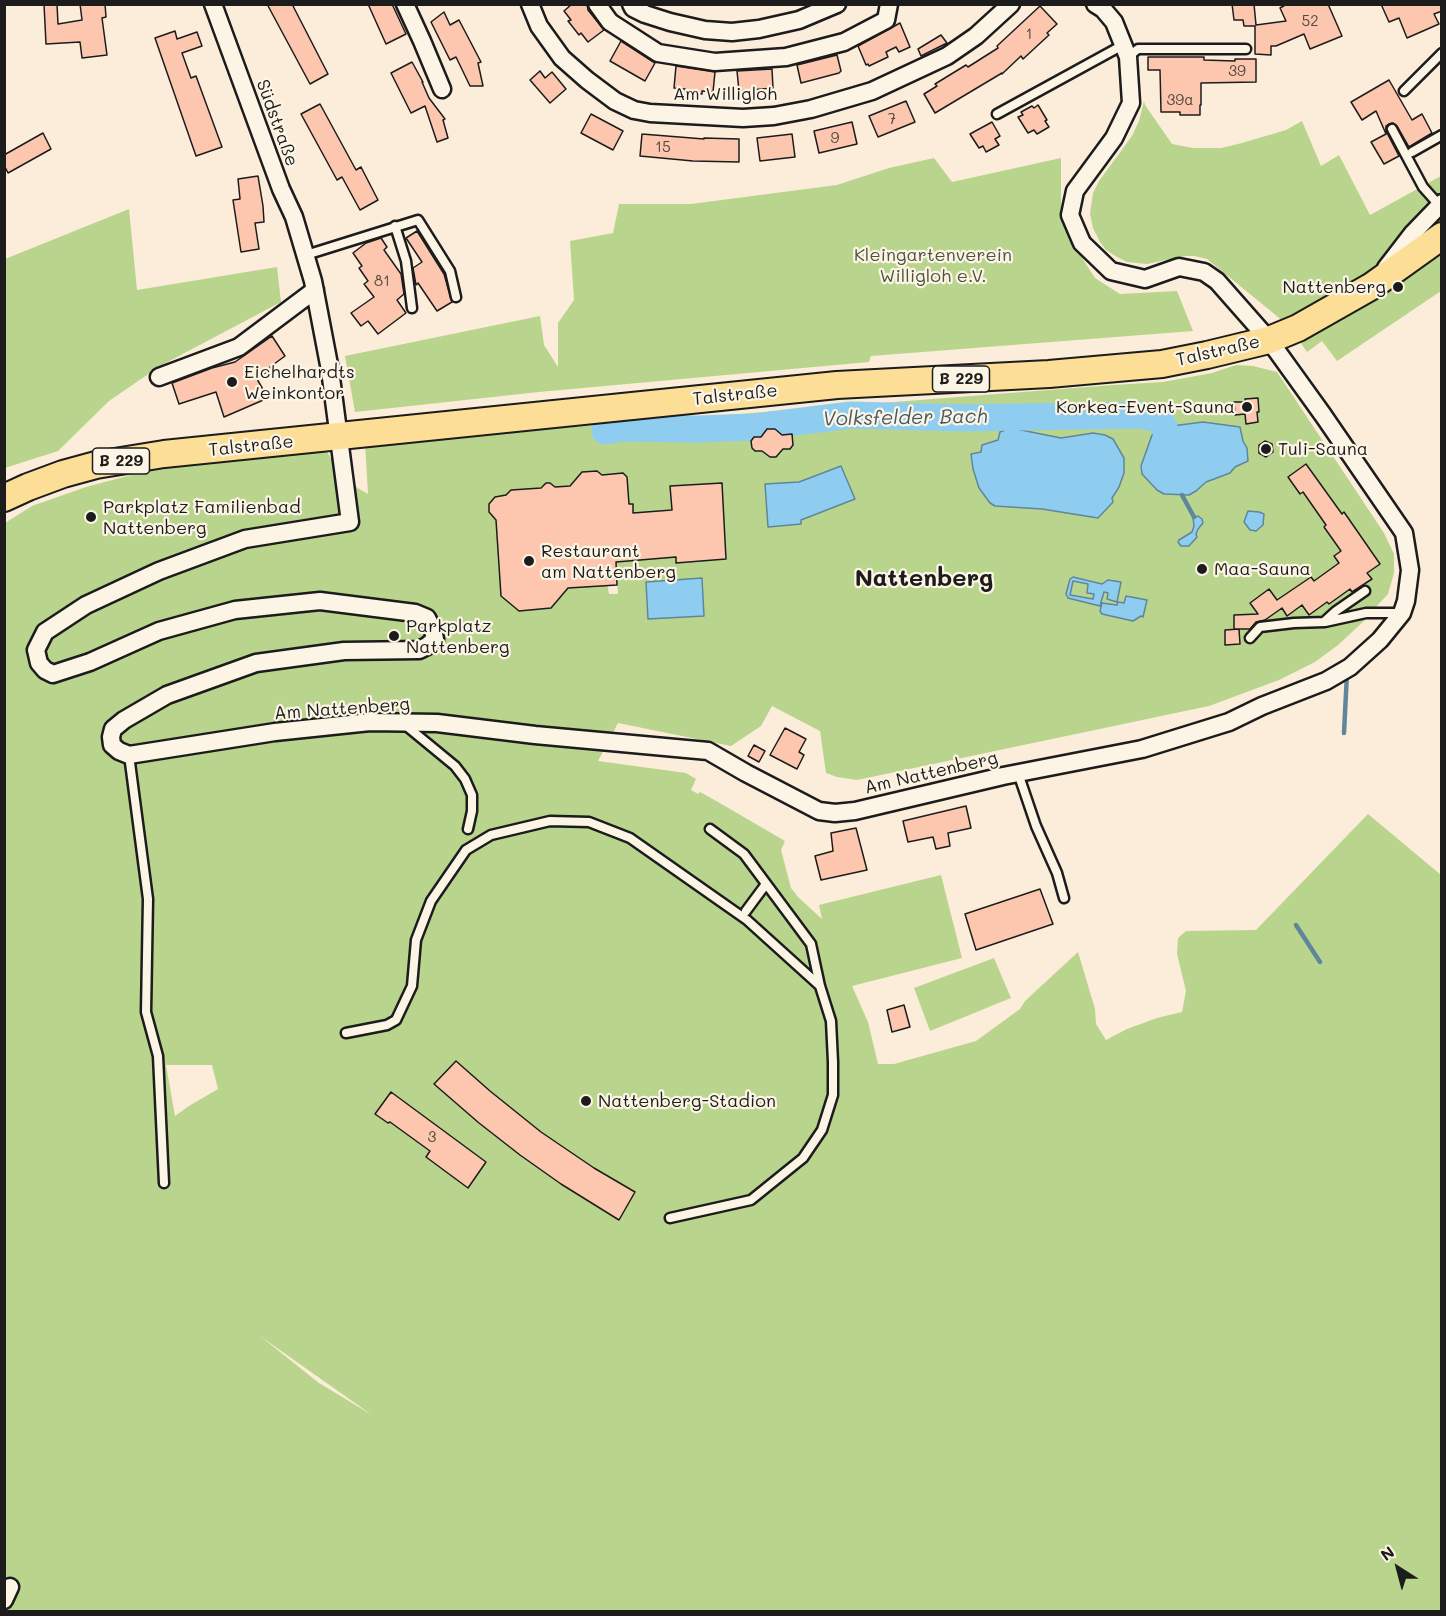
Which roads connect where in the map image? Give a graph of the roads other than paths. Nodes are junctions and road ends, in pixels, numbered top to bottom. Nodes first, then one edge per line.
1 (213, 4) edge
2 (405, 4) edge
3 (530, 4) edge
4 (597, 4) edge
5 (630, 4) edge
6 (837, 4) edge
7 (890, 4) edge
8 (1011, 4) edge
9 (1095, 4) edge
10 (1246, 49) dead end
11 (1126, 51) junction
12 (1442, 53) edge
13 (442, 89) dead end
14 (1404, 91) dead end
15 (997, 114) dead end
16 (1392, 129) dead end
17 (1442, 135) edge
18 (1412, 152) dead end
19 (1440, 204) edge
20 (395, 226) junction
21 (1442, 236) edge
22 (306, 255) junction
23 (1372, 286) junction
24 (315, 290) junction
25 (456, 297) dead end
26 (412, 308) dead end
27 (1269, 340) junction
28 (159, 377) dead end
29 (339, 437) junction
30 (4, 498) edge
31 (1365, 591) dead end
32 (1402, 613) junction
33 (1325, 622) junction
34 (1250, 638) dead end
35 (402, 722) junction
36 (129, 755) junction
37 (1018, 773) junction
38 (468, 829) dead end
39 (710, 829) dead end
40 (766, 884) junction
41 (1064, 898) dead end
42 (746, 910) dead end
43 (820, 986) junction
44 (346, 1033) dead end
45 (164, 1183) dead end
46 (670, 1218) dead end

1 - 22 street, Südstraße
2 - 13 street
3 - 8 street, Am Willigloh
4 - 7 street, Am Willigloh
5 - 6 street
9 - 11 street
10 - 11 lane
11 - 15 lane
11 - 27 street, Am Nattenberg
12 - 14 lane
16 - 19 lane
17 - 18 lane
19 - 23 street
20 - 22 lane
20 - 25 lane
20 - 26 lane
21 - 23 main road, Talstraße / B 229
22 - 24 street, Südstraße
23 - 27 main road, Talstraße / B 229
24 - 28 street
24 - 29 street, Südstraße
27 - 29 main road, Talstraße / B 229
27 - 32 street, Am Nattenberg
29 - 30 main road, Talstraße / B 229
29 - 36 street
31 - 33 lane
32 - 33 lane
32 - 37 street, Am Nattenberg
33 - 34 lane
35 - 36 street, Am Nattenberg
35 - 37 street, Am Nattenberg
35 - 38 lane
36 - 45 lane
37 - 41 lane
39 - 40 lane
40 - 42 lane
40 - 43 lane
43 - 44 lane
43 - 46 lane

